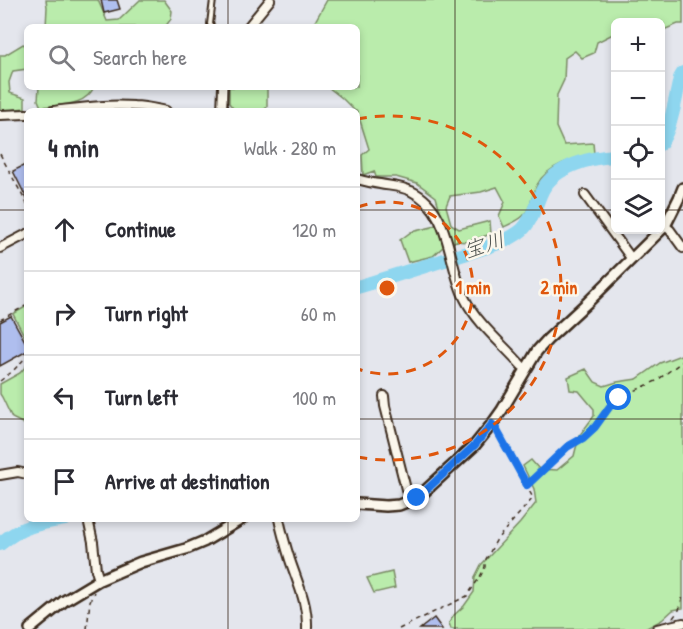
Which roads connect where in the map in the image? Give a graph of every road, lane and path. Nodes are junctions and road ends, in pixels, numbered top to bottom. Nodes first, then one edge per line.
1 (213, 0) edge
2 (270, 0) edge
3 (210, 24) edge
4 (250, 24) edge
5 (223, 90) edge
6 (76, 108) edge
7 (149, 108) edge
8 (222, 108) edge
9 (24, 114) edge
10 (0, 115) edge
11 (0, 154) edge
12 (360, 180) edge
13 (683, 188) edge
14 (585, 195) dead end
15 (24, 198) edge
16 (665, 226) joint
17 (658, 234) edge
18 (24, 236) edge
19 (0, 248) edge
20 (683, 248) edge
21 (631, 258) junction
22 (24, 307) edge
23 (0, 320) edge
24 (24, 359) edge
25 (683, 361) edge
26 (526, 368) junction
27 (0, 381) edge
28 (384, 396) dead end
29 (492, 424) junction
30 (24, 473) edge
31 (0, 475) edge
32 (527, 485) junction
33 (410, 501) junction
34 (360, 504) edge
35 (89, 522) edge
36 (237, 522) edge
37 (280, 522) edge
38 (99, 580) junction
39 (683, 596) edge
40 (683, 623) edge
41 (672, 625) junction
42 (30, 629) edge
43 (87, 629) edge
44 (307, 629) edge
45 (399, 629) edge
46 (657, 629) edge

1 - 3 lane
2 - 4 street
5 - 8 street
6 - 7 street
9 - 10 street
11 - 15 path
12 - 26 street
13 - 16 street
14 - 21 street
16 - 20 street
17 - 21 street
18 - 19 street
21 - 26 street
22 - 23 path
24 - 27 path
25 - 32 path
26 - 29 street
28 - 33 street
29 - 32 path
29 - 33 street
30 - 31 street
32 - 45 path
33 - 34 street
35 - 38 street
36 - 38 street
37 - 44 street
38 - 42 street
38 - 43 path
39 - 41 path
40 - 41 street
41 - 46 street

